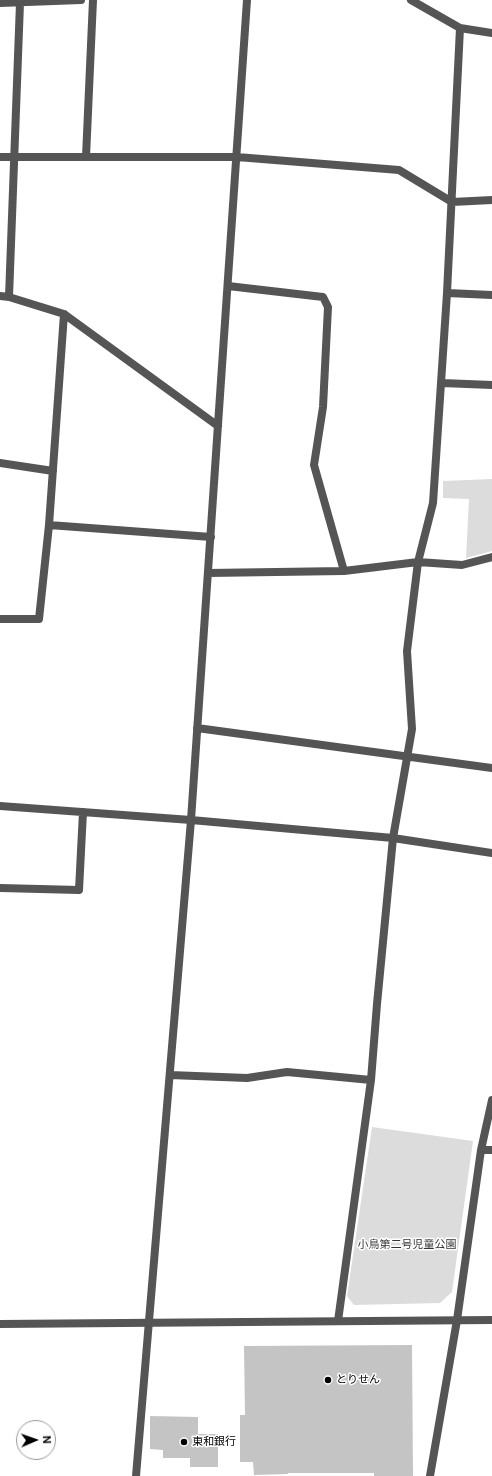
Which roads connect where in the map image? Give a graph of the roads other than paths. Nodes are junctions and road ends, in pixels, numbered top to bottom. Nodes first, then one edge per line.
1 (81, 0) edge
2 (93, 0) edge
3 (247, 0) edge
4 (411, 0) edge
5 (0, 3) edge
6 (20, 3) junction
7 (460, 28) junction
8 (492, 33) edge
9 (0, 157) edge
10 (13, 157) junction
11 (86, 157) junction
12 (237, 157) junction
13 (492, 200) edge
14 (452, 202) junction
15 (228, 286) junction
16 (447, 293) junction
17 (492, 295) edge
18 (0, 296) edge
19 (9, 297) junction
20 (64, 314) junction
21 (442, 383) junction
22 (492, 385) edge
23 (218, 426) junction
24 (0, 463) edge
25 (53, 471) junction
26 (49, 525) junction
27 (211, 537) junction
28 (492, 557) edge
29 (418, 562) junction
30 (344, 571) junction
31 (208, 574) junction
32 (0, 619) edge
33 (197, 728) junction
34 (407, 756) junction
35 (492, 768) edge
36 (0, 806) edge
37 (83, 812) junction
38 (191, 820) junction
39 (393, 838) junction
40 (492, 853) edge
41 (0, 888) edge
42 (170, 1075) junction
43 (371, 1080) junction
44 (492, 1100) edge
45 (481, 1150) junction
46 (492, 1150) edge
47 (456, 1320) junction
48 (492, 1320) edge
49 (338, 1321) junction
50 (150, 1322) junction
51 (0, 1324) edge
52 (136, 1476) edge
53 (430, 1476) edge

1 - 6 street
2 - 11 street
3 - 12 street
4 - 7 street
5 - 6 street
6 - 10 street
7 - 8 street
7 - 14 street
9 - 10 street
10 - 11 street
10 - 19 street
11 - 12 street
12 - 14 street
12 - 15 street
13 - 14 street
14 - 16 street
15 - 23 street
15 - 30 street
16 - 17 street
16 - 21 street
18 - 19 street
19 - 20 street
20 - 23 street
20 - 25 street
21 - 22 street
21 - 29 street
23 - 27 street
24 - 25 street
25 - 26 street
26 - 27 street
26 - 32 street
27 - 31 street
28 - 29 street
29 - 30 street
29 - 34 street
30 - 31 street
31 - 33 street
33 - 34 street
33 - 38 street
34 - 35 street
34 - 39 street
36 - 37 street
37 - 38 street
37 - 41 street
38 - 39 street
38 - 42 street
39 - 40 street
39 - 43 street
42 - 43 street
42 - 50 street
43 - 49 street
44 - 45 street
45 - 46 street
45 - 47 street
47 - 48 street
47 - 49 street
47 - 53 street
49 - 50 street
50 - 51 street
50 - 52 street

